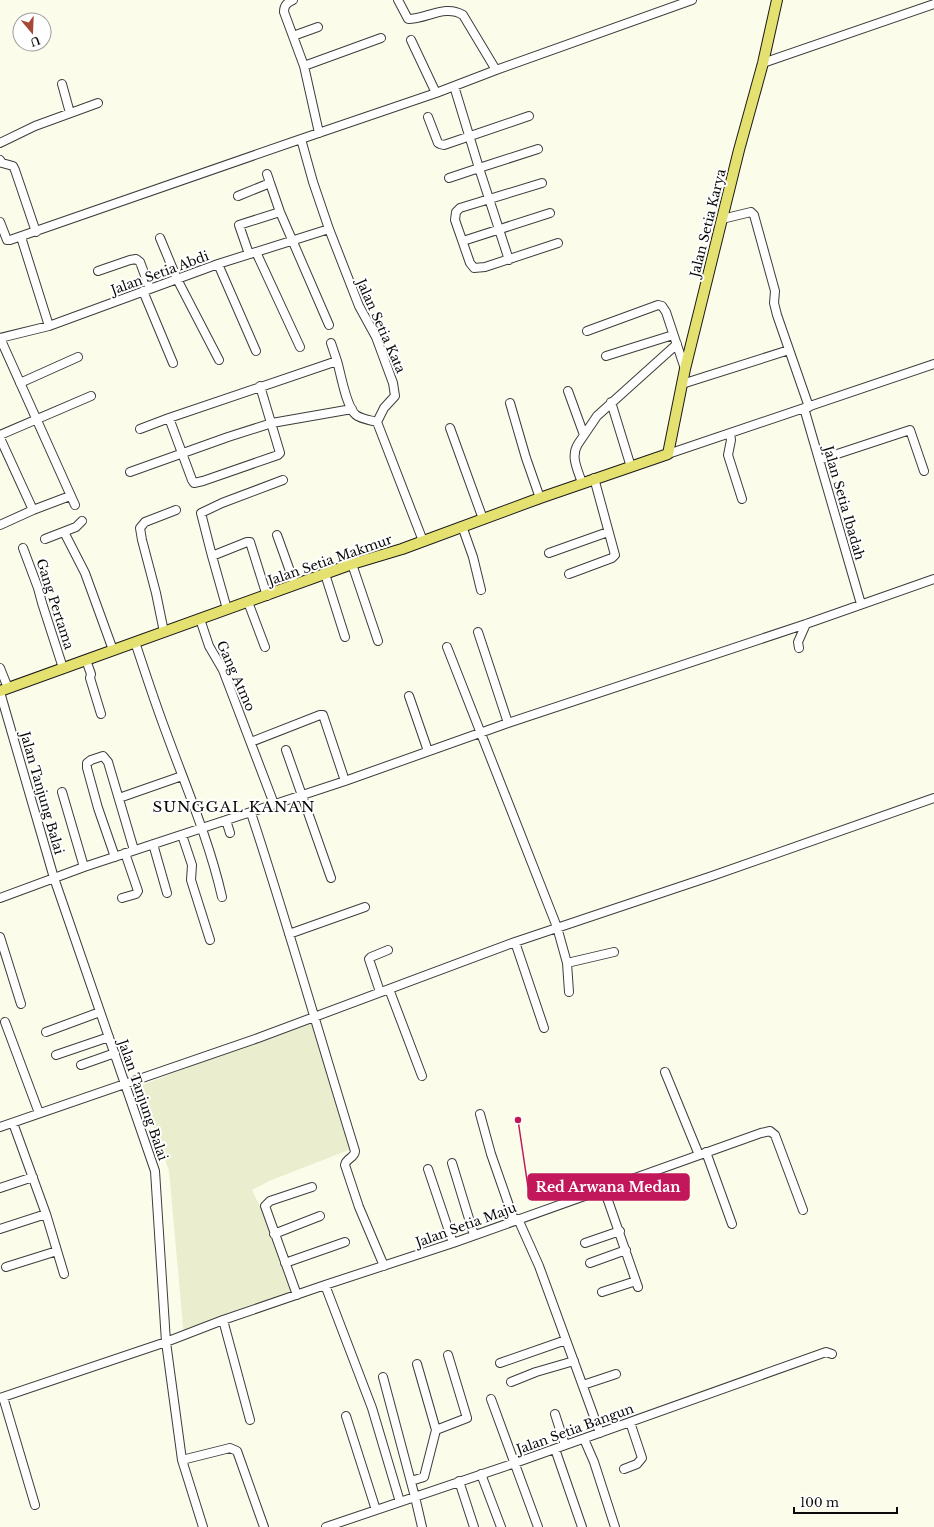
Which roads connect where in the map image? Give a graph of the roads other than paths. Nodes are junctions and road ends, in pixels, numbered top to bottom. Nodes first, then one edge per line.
1 (293, 0) edge
2 (398, 0) edge
3 (692, 0) edge
4 (777, 0) edge
5 (934, 4) edge
6 (318, 27) dead end
7 (293, 36) junction
8 (381, 38) dead end
9 (411, 40) dead end
10 (763, 63) junction
11 (304, 66) junction
12 (496, 70) junction
13 (62, 84) dead end
14 (454, 86) junction
15 (436, 93) junction
16 (98, 103) dead end
17 (70, 114) junction
18 (529, 116) dead end
19 (428, 117) dead end
20 (319, 133) junction
21 (469, 136) junction
22 (301, 139) junction
23 (0, 143) edge
24 (538, 149) dead end
25 (0, 160) edge
26 (479, 168) junction
27 (267, 174) dead end
28 (449, 178) dead end
29 (270, 183) junction
30 (542, 183) dead end
31 (238, 196) dead end
32 (489, 200) junction
33 (280, 212) junction
34 (550, 213) dead end
35 (722, 219) junction
36 (0, 222) edge
37 (329, 229) junction
38 (499, 229) junction
39 (36, 232) junction
40 (21, 237) junction
41 (160, 238) dead end
42 (292, 241) junction
43 (463, 241) junction
44 (558, 243) dead end
45 (252, 253) junction
46 (509, 260) junction
47 (218, 264) junction
48 (98, 271) dead end
49 (177, 280) junction
50 (146, 290) junction
51 (329, 325) dead end
52 (49, 326) junction
53 (587, 331) dead end
54 (673, 335) junction
55 (0, 338) edge
56 (331, 343) dead end
57 (677, 344) junction
58 (300, 347) dead end
59 (789, 350) junction
60 (256, 351) dead end
61 (78, 356) dead end
62 (606, 356) dead end
63 (219, 360) dead end
64 (337, 361) junction
65 (173, 363) dead end
66 (934, 364) edge
67 (685, 369) junction
68 (20, 383) junction
69 (682, 384) junction
70 (260, 386) junction
71 (568, 391) dead end
72 (91, 396) dead end
73 (611, 402) junction
74 (510, 403) dead end
75 (806, 408) junction
76 (352, 409) junction
77 (169, 418) junction
78 (36, 420) junction
79 (377, 422) junction
80 (272, 423) junction
81 (450, 428) dead end
82 (140, 429) dead end
83 (730, 433) junction
84 (0, 435) edge
85 (584, 435) junction
86 (0, 438) edge
87 (182, 452) junction
88 (668, 454) junction
89 (819, 460) junction
90 (631, 467) junction
91 (924, 471) dead end
92 (130, 472) dead end
93 (594, 478) junction
94 (283, 480) dead end
95 (582, 483) junction
96 (70, 496) junction
97 (540, 498) junction
98 (742, 499) dead end
99 (75, 505) dead end
100 (33, 510) junction
101 (176, 510) dead end
102 (483, 518) junction
103 (82, 521) dead end
104 (0, 525) edge
105 (462, 526) junction
106 (64, 532) junction
107 (608, 532) junction
108 (277, 535) dead end
109 (46, 539) dead end
110 (423, 541) junction
111 (23, 548) dead end
112 (549, 553) dead end
113 (212, 556) junction
114 (352, 564) junction
115 (325, 574) junction
116 (569, 574) dead end
117 (934, 579) edge
118 (294, 585) junction
119 (481, 590) dead end
120 (266, 596) junction
121 (248, 602) junction
122 (861, 604) junction
123 (228, 609) junction
124 (200, 619) junction
125 (806, 624) junction
126 (164, 632) junction
127 (478, 632) dead end
128 (345, 637) dead end
129 (378, 641) dead end
130 (135, 642) junction
131 (265, 647) dead end
132 (447, 647) dead end
133 (799, 648) dead end
134 (113, 650) junction
135 (86, 660) junction
136 (0, 668) edge
137 (63, 668) junction
138 (3, 690) edge
139 (409, 696) dead end
140 (101, 714) dead end
141 (508, 723) junction
142 (480, 734) junction
143 (252, 742) junction
144 (286, 750) dead end
145 (428, 751) junction
146 (182, 776) junction
147 (345, 781) junction
148 (62, 792) dead end
149 (302, 794) junction
150 (119, 798) junction
151 (934, 798) edge
152 (274, 804) junction
153 (250, 812) junction
154 (226, 820) junction
155 (202, 828) junction
156 (230, 833) dead end
157 (182, 835) junction
158 (153, 844) junction
159 (134, 850) junction
160 (125, 853) junction
161 (115, 857) junction
162 (84, 867) junction
163 (54, 878) junction
164 (331, 878) dead end
165 (167, 893) dead end
166 (222, 897) dead end
167 (0, 898) edge
168 (122, 898) dead end
169 (365, 907) dead end
170 (557, 928) junction
171 (289, 934) junction
172 (0, 938) edge
173 (210, 940) dead end
174 (515, 942) junction
175 (388, 950) dead end
176 (614, 952) dead end
177 (567, 963) junction
178 (389, 989) junction
179 (380, 992) junction
180 (569, 992) dead end
181 (21, 1004) dead end
182 (100, 1012) junction
183 (313, 1016) junction
184 (5, 1022) dead end
185 (544, 1028) dead end
186 (46, 1032) dead end
187 (109, 1036) junction
188 (115, 1053) junction
189 (56, 1054) dead end
190 (82, 1065) dead end
191 (665, 1072) dead end
192 (422, 1076) dead end
193 (125, 1083) junction
194 (39, 1113) junction
195 (480, 1114) dead end
196 (13, 1123) junction
197 (0, 1127) edge
198 (703, 1154) junction
199 (452, 1163) dead end
200 (428, 1169) dead end
201 (33, 1177) junction
202 (312, 1187) dead end
203 (0, 1188) edge
204 (604, 1189) junction
205 (803, 1210) dead end
206 (46, 1214) junction
207 (320, 1216) dead end
208 (516, 1220) junction
209 (732, 1224) dead end
210 (0, 1229) edge
211 (620, 1231) junction
212 (274, 1234) junction
213 (474, 1235) junction
214 (345, 1242) dead end
215 (453, 1243) junction
216 (585, 1243) dead end
217 (626, 1250) junction
218 (57, 1251) junction
219 (285, 1263) junction
220 (590, 1263) dead end
221 (384, 1266) junction
222 (6, 1267) dead end
223 (64, 1274) dead end
224 (325, 1285) junction
225 (602, 1292) dead end
226 (297, 1295) junction
227 (223, 1320) junction
228 (566, 1340) junction
229 (166, 1342) junction
230 (832, 1354) dead end
231 (448, 1355) dead end
232 (574, 1361) junction
233 (500, 1363) dead end
234 (417, 1364) dead end
235 (616, 1374) dead end
236 (383, 1377) dead end
237 (511, 1382) dead end
238 (583, 1385) junction
239 (2, 1398) edge
240 (491, 1399) dead end
241 (555, 1414) dead end
242 (346, 1416) dead end
243 (250, 1420) dead end
244 (630, 1422) junction
245 (436, 1430) junction
246 (600, 1433) junction
247 (584, 1439) junction
248 (565, 1445) junction
249 (555, 1449) junction
250 (182, 1460) junction
251 (516, 1463) junction
252 (624, 1469) dead end
253 (482, 1474) junction
254 (411, 1481) junction
255 (459, 1481) junction
256 (415, 1497) junction
257 (400, 1502) junction
258 (35, 1505) dead end
259 (376, 1510) junction
260 (203, 1527) edge
261 (264, 1527) edge
262 (326, 1527) edge
263 (422, 1527) edge
264 (474, 1527) edge
265 (501, 1527) edge
266 (538, 1527) edge
267 (582, 1527) edge
268 (615, 1527) edge

1 - 7 street
2 - 12 street
3 - 12 street
4 - 10 main road, Jalan Setia Karya
5 - 10 street
6 - 7 street
7 - 11 street
8 - 11 street
9 - 15 street
10 - 35 main road, Jalan Setia Karya
11 - 20 street
12 - 14 street
13 - 17 street
14 - 15 street
14 - 21 street
15 - 20 street
16 - 17 street
17 - 23 street
18 - 21 street
19 - 21 street
20 - 22 street
21 - 26 street
22 - 37 street, Jalan Setia Kata
22 - 39 street
24 - 26 street
25 - 39 street
26 - 28 street
26 - 32 street
27 - 29 street
29 - 31 street
29 - 33 street
30 - 32 street
32 - 38 street
32 - 43 street
33 - 42 street
33 - 45 street
34 - 38 street
35 - 59 street, Jalan Setia Ibadah
35 - 67 main road, Jalan Setia Karya
36 - 40 street
37 - 42 street, Jalan Setia Abdi
37 - 79 street, Jalan Setia Kata
38 - 43 street
38 - 46 street
39 - 40 street
40 - 52 street
41 - 49 street
42 - 45 street, Jalan Setia Abdi
42 - 51 street
43 - 46 street
44 - 46 street
45 - 47 street, Jalan Setia Abdi
45 - 58 street
47 - 49 street, Jalan Setia Abdi
47 - 60 street
48 - 50 street
49 - 50 street, Jalan Setia Abdi
49 - 63 street
50 - 52 street, Jalan Setia Abdi
50 - 65 street
52 - 55 street, Jalan Setia Abdi
53 - 54 street
54 - 57 street
54 - 62 street
55 - 68 street
56 - 64 street
57 - 67 street
57 - 73 street
59 - 69 street
59 - 75 street, Jalan Setia Ibadah
61 - 68 street
64 - 70 street
64 - 76 street
66 - 75 street
67 - 69 main road, Jalan Setia Karya
68 - 78 street
69 - 88 main road, Jalan Setia Karya
70 - 77 street
70 - 80 street
71 - 85 street
72 - 78 street
73 - 85 street
73 - 90 street
74 - 97 street
75 - 83 street
75 - 89 street, Jalan Setia Ibadah
76 - 79 street
76 - 80 street
77 - 82 street
77 - 87 street
78 - 84 street
78 - 96 street
79 - 110 street
80 - 87 street
80 - 87 street
81 - 102 street
83 - 88 street
83 - 98 street
85 - 95 street
86 - 100 street
87 - 92 street
88 - 90 main road, Jalan Setia Makmur
89 - 91 street
89 - 122 street, Jalan Setia Ibadah
90 - 93 main road, Jalan Setia Makmur
93 - 95 main road, Jalan Setia Makmur
93 - 107 street
94 - 113 street
95 - 97 main road, Jalan Setia Makmur
96 - 99 street
96 - 100 street
97 - 102 main road, Jalan Setia Makmur
100 - 104 street
101 - 126 street
102 - 105 main road, Jalan Setia Makmur
103 - 106 street
105 - 110 main road, Jalan Setia Makmur
105 - 119 street
106 - 109 street
106 - 134 street
107 - 112 street
107 - 116 street
108 - 118 street
110 - 114 main road, Jalan Setia Makmur
111 - 137 street, Gang Pertama
113 - 120 street
113 - 123 street
114 - 115 main road, Jalan Setia Makmur
114 - 129 street
115 - 118 main road, Jalan Setia Makmur
115 - 128 street
117 - 122 street
118 - 120 main road, Jalan Setia Makmur
120 - 121 main road, Jalan Setia Makmur
121 - 123 main road, Jalan Setia Makmur
121 - 131 street
122 - 125 street
123 - 124 main road, Jalan Setia Makmur
124 - 126 main road, Jalan Setia Makmur
124 - 143 street, Gang Atmo
125 - 133 street
125 - 141 street
126 - 130 main road, Jalan Setia Makmur
127 - 141 street
130 - 134 main road, Jalan Setia Makmur
130 - 146 street
132 - 142 street
134 - 135 main road, Jalan Setia Makmur
135 - 137 main road, Jalan Setia Makmur
135 - 140 street
136 - 138 street, Jalan Tanjung Balai
137 - 138 main road, Jalan Setia Makmur
138 - 163 street, Jalan Tanjung Balai
139 - 145 street
141 - 142 street
142 - 145 street
142 - 170 street
143 - 147 street
143 - 152 street, Gang Atmo
144 - 149 street
145 - 147 street
146 - 150 street
146 - 155 street
147 - 149 street
148 - 162 street
149 - 152 street
149 - 164 street
150 - 159 street
150 - 161 street
151 - 170 street
152 - 153 street
153 - 154 street
153 - 171 street
154 - 155 street
154 - 156 street
155 - 157 street
155 - 166 street
157 - 158 street
157 - 173 street
158 - 159 street
158 - 165 street
159 - 160 street
160 - 161 street
160 - 168 street
161 - 162 street
162 - 163 street
163 - 167 street
163 - 182 street, Jalan Tanjung Balai
169 - 171 street
170 - 174 street
170 - 177 street
171 - 183 street
172 - 181 street
174 - 178 street
174 - 185 street
175 - 179 street
176 - 177 street
177 - 180 street
178 - 179 street
178 - 192 street
179 - 183 street
182 - 186 street
182 - 187 street, Jalan Tanjung Balai
183 - 193 street
183 - 221 street
184 - 194 street
187 - 188 street, Jalan Tanjung Balai
187 - 189 street
188 - 190 street
188 - 193 street, Jalan Tanjung Balai
191 - 198 street
193 - 194 street
193 - 229 street, Jalan Tanjung Balai
194 - 196 street
195 - 208 street
196 - 197 street
196 - 201 street
198 - 204 street, Jalan Setia Maju
198 - 205 street, Jalan Setia Maju
198 - 209 street
199 - 213 street
200 - 215 street
201 - 203 street
201 - 206 street
202 - 212 street
204 - 208 street, Jalan Setia Maju
204 - 211 street
206 - 210 street
206 - 218 street
207 - 212 street
208 - 213 street, Jalan Setia Maju
208 - 228 street
211 - 216 street
211 - 217 street
212 - 219 street
213 - 215 street, Jalan Setia Maju
214 - 219 street
215 - 221 street, Jalan Setia Maju
217 - 220 street
217 - 225 street
218 - 222 street
218 - 223 street
219 - 226 street
221 - 224 street, Jalan Setia Maju
224 - 226 street, Jalan Setia Maju
224 - 257 street
226 - 227 street, Jalan Setia Maju
227 - 229 street, Jalan Setia Maju
227 - 243 street
228 - 232 street
228 - 233 street
229 - 239 street, Jalan Setia Maju
229 - 250 street, Jalan Tanjung Balai
230 - 244 street, Jalan Setia Bangun
231 - 245 street
232 - 237 street
232 - 238 street
234 - 245 street
235 - 238 street
236 - 254 street
238 - 246 street
239 - 258 street
240 - 251 street
241 - 248 street
242 - 259 street
244 - 246 street, Jalan Setia Bangun
244 - 252 street
245 - 254 street
246 - 247 street, Jalan Setia Bangun
247 - 248 street, Jalan Setia Bangun
247 - 268 street
248 - 249 street, Jalan Setia Bangun
249 - 251 street, Jalan Setia Bangun
249 - 267 street
250 - 260 street, Jalan Tanjung Balai
250 - 261 street
251 - 253 street, Jalan Setia Bangun
251 - 266 street
253 - 255 street, Jalan Setia Bangun
253 - 265 street
254 - 256 street
255 - 256 street, Jalan Setia Bangun
255 - 264 street
256 - 257 street, Jalan Setia Bangun
256 - 263 street
257 - 259 street, Jalan Setia Bangun
259 - 262 street, Jalan Setia Bangun

